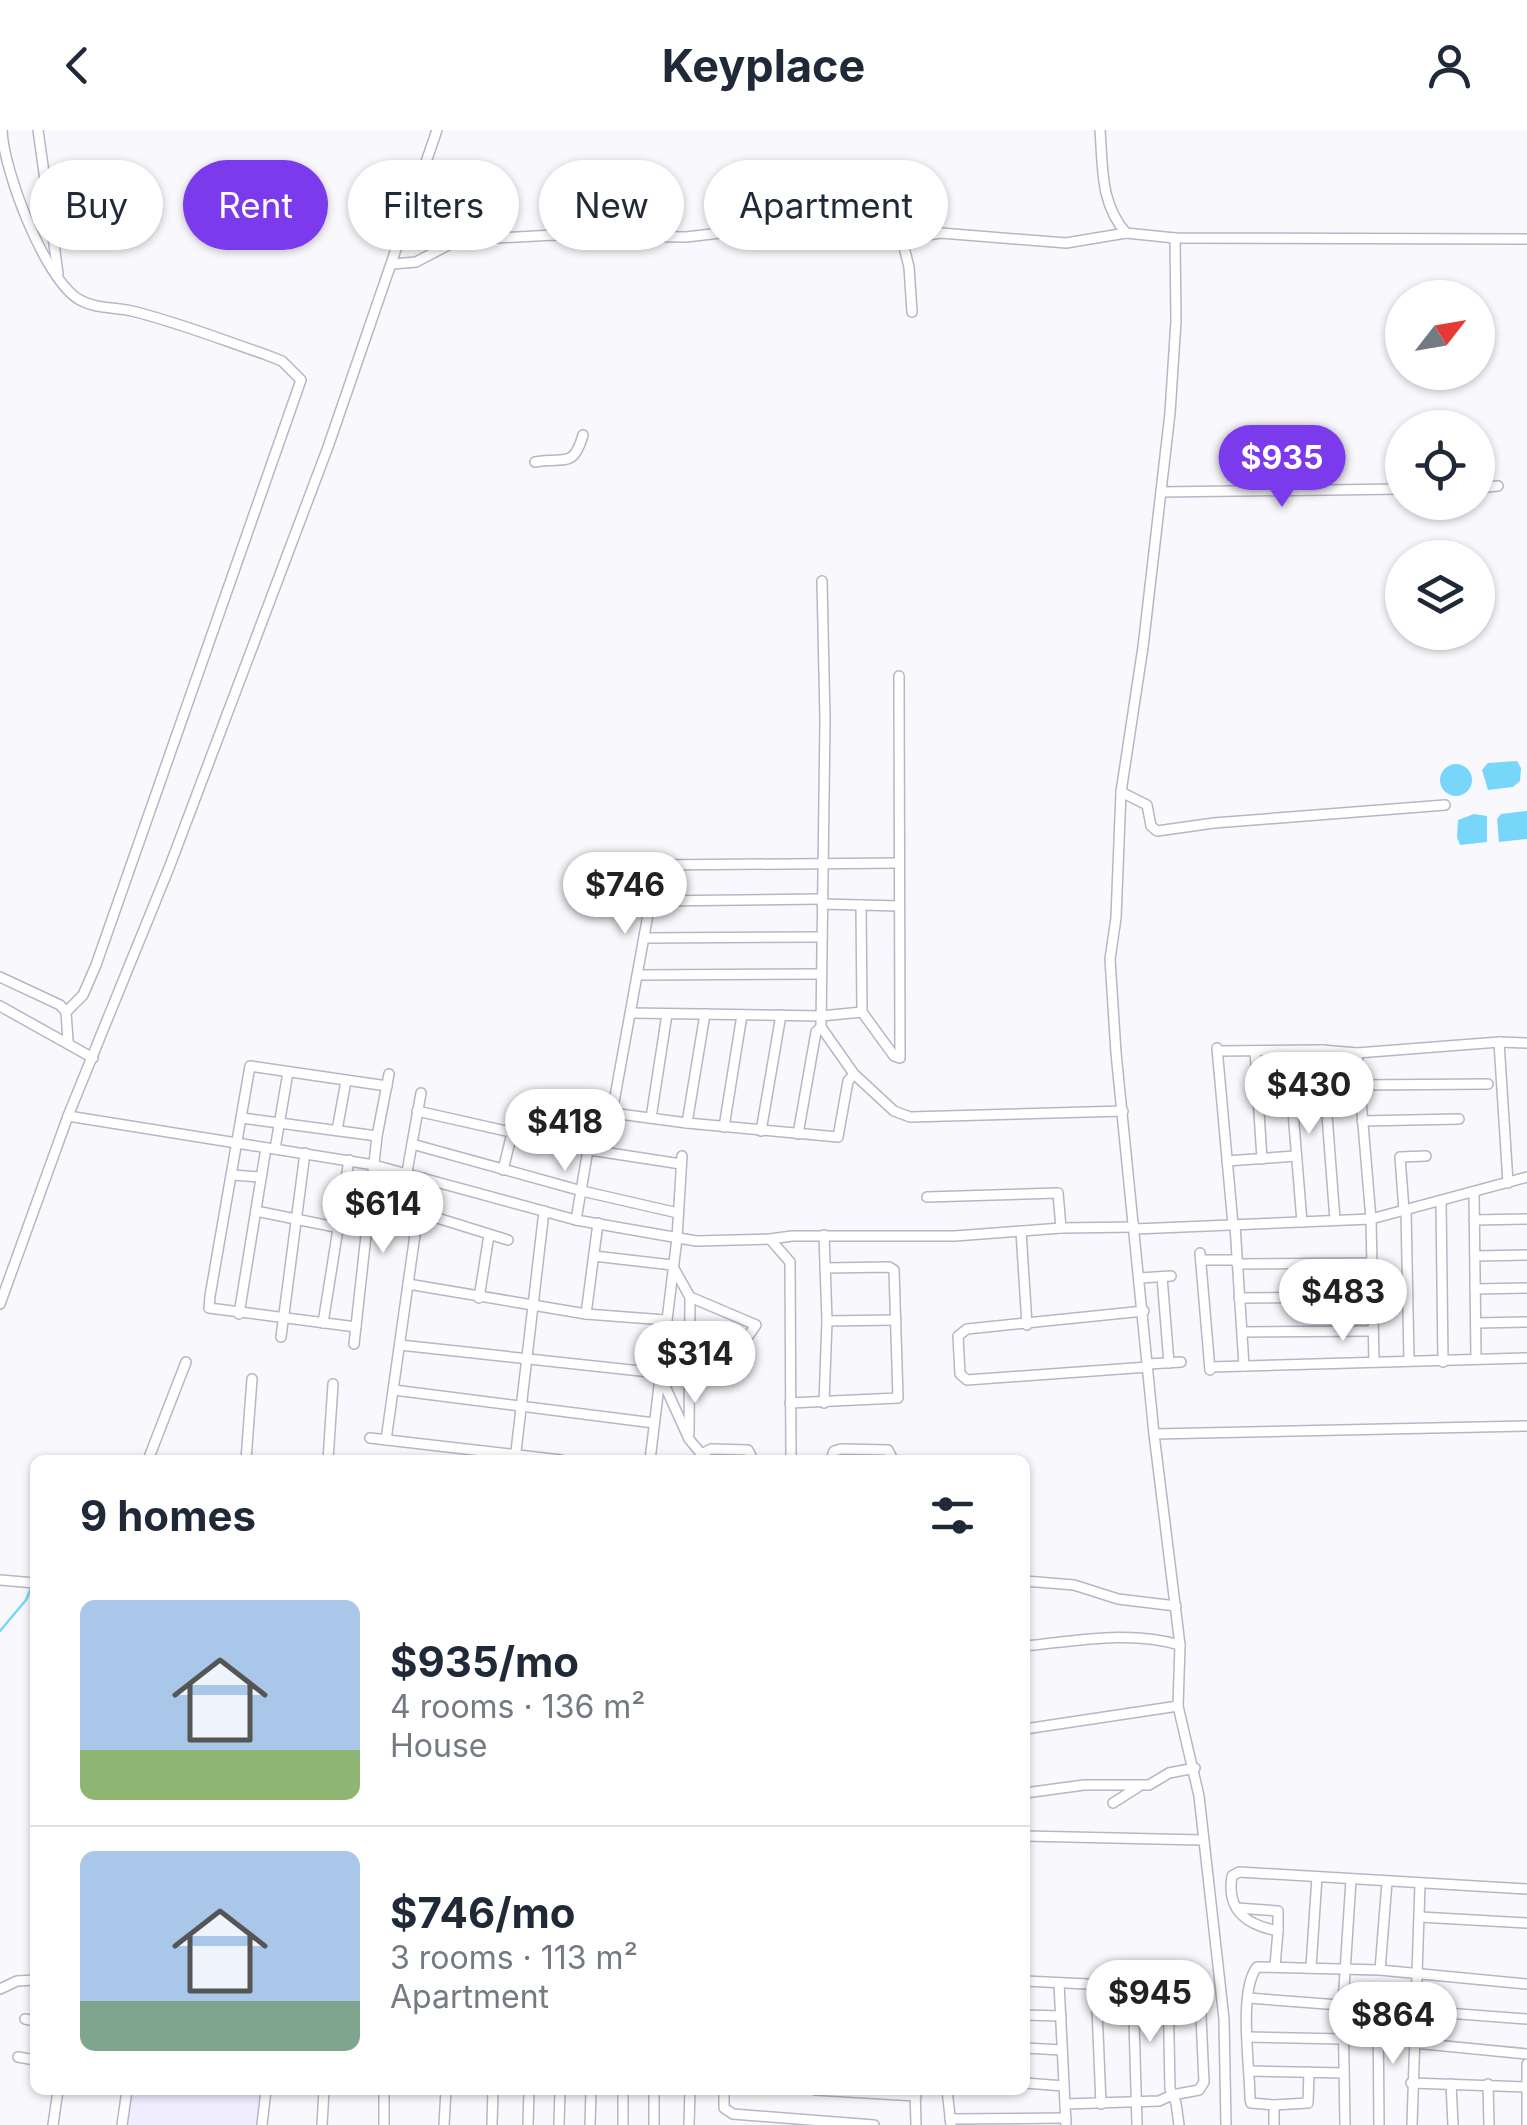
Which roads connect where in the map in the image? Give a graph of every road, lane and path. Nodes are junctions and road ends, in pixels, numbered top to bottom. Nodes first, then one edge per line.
1 (2, 130) edge
2 (38, 130) edge
3 (437, 130) edge
4 (1100, 130) edge
5 (1126, 233) junction
6 (948, 234) edge
7 (704, 235) edge
8 (1175, 238) junction
9 (1527, 239) edge
10 (905, 250) edge
11 (393, 264) junction
12 (58, 276) junction
13 (912, 312) dead end
14 (582, 434) dead end
15 (535, 462) dead end
16 (1495, 486) edge
17 (1498, 486) dead end
18 (1385, 489) edge
19 (1161, 492) junction
20 (822, 581) dead end
21 (898, 676) dead end
22 (1121, 792) junction
23 (1445, 805) dead end
24 (898, 863) junction
25 (823, 864) junction
26 (652, 901) junction
27 (822, 902) junction
28 (861, 905) junction
29 (899, 906) junction
30 (822, 937) junction
31 (644, 938) junction
32 (822, 974) junction
33 (638, 975) junction
34 (0, 977) edge
35 (0, 1006) edge
36 (66, 1012) junction
37 (862, 1012) junction
38 (631, 1014) junction
39 (667, 1014) junction
40 (705, 1014) junction
41 (742, 1015) junction
42 (781, 1015) junction
43 (821, 1016) junction
44 (821, 1027) junction
45 (68, 1041) junction
46 (1499, 1042) junction
47 (1527, 1043) edge
48 (1255, 1050) junction
49 (1322, 1050) junction
50 (1356, 1053) junction
51 (94, 1058) junction
52 (288, 1072) junction
53 (389, 1074) dead end
54 (854, 1074) junction
55 (346, 1081) junction
56 (1488, 1084) dead end
57 (1358, 1085) junction
58 (387, 1086) junction
59 (421, 1093) dead end
60 (417, 1110) junction
61 (1123, 1111) junction
62 (1293, 1112) dead end
63 (68, 1116) junction
64 (242, 1118) junction
65 (651, 1118) junction
66 (1459, 1119) dead end
67 (1362, 1121) junction
68 (687, 1123) junction
69 (280, 1124) junction
70 (724, 1127) junction
71 (337, 1130) junction
72 (761, 1131) junction
73 (591, 1132) dead end
74 (512, 1133) junction
75 (798, 1134) junction
76 (377, 1136) junction
77 (238, 1143) junction
78 (412, 1144) junction
79 (271, 1149) junction
80 (590, 1150) junction
81 (305, 1153) junction
82 (1296, 1156) junction
83 (1426, 1156) dead end
84 (1262, 1158) junction
85 (349, 1160) junction
86 (1227, 1161) junction
87 (374, 1165) junction
88 (503, 1170) junction
89 (407, 1172) junction
90 (233, 1175) junction
91 (261, 1177) junction
92 (1527, 1177) edge
93 (422, 1178) junction
94 (1508, 1183) junction
95 (582, 1191) junction
96 (344, 1192) junction
97 (1474, 1192) junction
98 (371, 1197) junction
99 (927, 1197) dead end
100 (1441, 1201) junction
101 (1405, 1210) junction
102 (544, 1211) junction
103 (256, 1212) junction
104 (418, 1212) junction
105 (678, 1213) junction
106 (296, 1219) junction
107 (1372, 1219) junction
108 (1527, 1219) edge
109 (576, 1220) junction
110 (1335, 1220) junction
111 (1474, 1220) junction
112 (1302, 1222) junction
113 (598, 1223) junction
114 (1234, 1225) junction
115 (340, 1228) junction
116 (1060, 1228) junction
117 (1135, 1228) junction
118 (1021, 1231) junction
119 (490, 1235) junction
120 (824, 1235) junction
121 (677, 1238) junction
122 (508, 1240) dead end
123 (770, 1240) junction
124 (1527, 1255) edge
125 (594, 1256) junction
126 (1475, 1256) junction
127 (1237, 1262) junction
128 (1372, 1263) junction
129 (672, 1265) junction
130 (825, 1268) junction
131 (1140, 1278) junction
132 (408, 1284) junction
133 (1527, 1288) edge
134 (1476, 1290) junction
135 (690, 1297) junction
136 (1373, 1297) junction
137 (479, 1298) junction
138 (1239, 1298) junction
139 (0, 1304) edge
140 (534, 1306) junction
141 (1144, 1311) junction
142 (239, 1314) junction
143 (586, 1314) junction
144 (282, 1318) junction
145 (666, 1320) junction
146 (896, 1320) junction
147 (827, 1321) junction
148 (1527, 1322) edge
149 (323, 1323) junction
150 (1476, 1323) junction
151 (1027, 1324) junction
152 (356, 1327) junction
153 (1374, 1331) junction
154 (1242, 1332) junction
155 (281, 1337) dead end
156 (354, 1344) dead end
157 (400, 1345) junction
158 (690, 1356) junction
159 (527, 1357) junction
160 (1527, 1358) edge
161 (1476, 1359) junction
162 (1409, 1361) junction
163 (1443, 1361) junction
164 (186, 1362) dead end
165 (1374, 1362) junction
166 (1148, 1365) junction
167 (1244, 1366) junction
168 (659, 1373) junction
169 (252, 1379) dead end
170 (333, 1384) dead end
171 (394, 1390) junction
172 (790, 1403) junction
173 (824, 1403) junction
174 (521, 1406) junction
175 (654, 1422) junction
176 (1527, 1426) edge
177 (1154, 1434) junction
178 (370, 1438) dead end
179 (689, 1439) junction
180 (386, 1440) junction
181 (150, 1455) edge
182 (246, 1455) edge
183 (328, 1455) edge
184 (500, 1455) edge
185 (515, 1455) edge
186 (651, 1455) edge
187 (701, 1455) edge
188 (706, 1455) edge
189 (750, 1455) edge
190 (791, 1455) edge
191 (833, 1455) edge
192 (890, 1455) edge
193 (0, 1580) edge
194 (1030, 1581) edge
195 (30, 1583) edge
196 (1176, 1606) junction
197 (1180, 1645) junction
198 (1030, 1646) edge
199 (1178, 1706) junction
200 (1030, 1728) edge
201 (1195, 1768) junction
202 (1138, 1786) junction
203 (1030, 1792) edge
204 (1113, 1803) dead end
205 (1030, 1836) edge
206 (1202, 1840) junction
207 (1316, 1877) junction
208 (1351, 1880) junction
209 (1386, 1882) junction
210 (1420, 1884) junction
211 (1527, 1889) edge
212 (1237, 1908) junction
213 (1420, 1917) junction
214 (1527, 1923) edge
215 (1278, 1930) junction
216 (1275, 1966) junction
217 (1311, 1966) junction
218 (1345, 1970) junction
219 (1380, 1970) junction
220 (1414, 1974) junction
221 (30, 1981) edge
222 (1030, 1981) edge
223 (1059, 1983) junction
224 (1527, 1984) edge
225 (1096, 1986) junction
226 (1133, 1986) junction
227 (0, 1989) edge
228 (1168, 1989) junction
229 (1248, 1998) junction
230 (1343, 2004) junction
231 (1378, 2007) junction
232 (1413, 2008) junction
233 (1030, 2014) edge
234 (1060, 2016) junction
235 (1527, 2019) edge
236 (1248, 2037) junction
237 (1343, 2039) junction
238 (1414, 2043) junction
239 (1030, 2048) edge
240 (1062, 2050) junction
241 (1527, 2054) edge
242 (18, 2057) dead end
243 (30, 2059) edge
244 (1527, 2064) edge
245 (1250, 2072) junction
246 (1309, 2072) junction
247 (1344, 2074) junction
248 (1030, 2083) edge
249 (1411, 2083) junction
250 (1451, 2084) junction
251 (1488, 2084) junction
252 (1064, 2086) junction
253 (1526, 2087) edge
254 (57, 2095) edge
255 (126, 2095) edge
256 (265, 2095) edge
257 (324, 2095) edge
258 (384, 2095) edge
259 (446, 2095) edge
260 (493, 2095) edge
261 (529, 2095) edge
262 (560, 2095) edge
263 (591, 2095) edge
264 (623, 2095) edge
265 (654, 2095) edge
266 (690, 2095) edge
267 (725, 2095) edge
268 (915, 2095) edge
269 (947, 2095) edge
270 (1172, 2095) junction
271 (1137, 2103) junction
272 (1065, 2104) junction
273 (1101, 2104) junction
274 (1274, 2105) junction
275 (744, 2120) edge
276 (992, 2121) edge
277 (950, 2122) edge
278 (1066, 2122) edge
279 (54, 2125) edge
280 (122, 2125) edge
281 (262, 2125) edge
282 (322, 2125) edge
283 (384, 2125) edge
284 (444, 2125) edge
285 (492, 2125) edge
286 (528, 2125) edge
287 (560, 2125) edge
288 (590, 2125) edge
289 (623, 2125) edge
290 (654, 2125) edge
291 (690, 2125) edge
292 (874, 2125) edge
293 (916, 2125) edge
294 (1137, 2125) edge
295 (1179, 2125) edge
296 (1226, 2125) edge
297 (1274, 2125) edge
298 (1345, 2125) edge
299 (1379, 2125) edge
300 (1412, 2125) edge
301 (1453, 2125) edge
302 (1490, 2125) edge
303 (1527, 2125) edge

1 - 12 street
2 - 12 street
3 - 11 street
4 - 5 street
5 - 6 street
5 - 8 street
7 - 11 street
8 - 9 street
8 - 19 street
10 - 13 street
11 - 51 street
12 - 36 street
14 - 15 street
16 - 17 street
18 - 19 street
19 - 22 street
20 - 25 street
21 - 24 street
22 - 23 street
22 - 61 street
24 - 25 street
24 - 29 street
25 - 26 street
25 - 27 street
26 - 27 street
26 - 31 street
27 - 28 street
27 - 30 street
28 - 29 street
28 - 37 street
29 - 37 street
30 - 31 street
30 - 32 street
31 - 33 street
32 - 33 street
32 - 43 street
33 - 38 street
34 - 36 street
35 - 45 street
36 - 45 street
37 - 43 street
38 - 39 street
38 - 65 street
39 - 40 street
39 - 65 street
40 - 41 street
40 - 68 street
41 - 42 street
41 - 70 street
42 - 43 street
42 - 72 street
43 - 44 street
44 - 54 street
44 - 75 street
45 - 51 street
46 - 47 street
46 - 50 street
46 - 94 street
48 - 49 street
48 - 84 street
48 - 86 street
49 - 50 street
49 - 110 street
50 - 57 street
51 - 63 street
52 - 55 street
52 - 64 street
52 - 69 street
53 - 58 street
54 - 61 street
54 - 75 street
55 - 58 street
55 - 71 street
56 - 57 street
57 - 67 street
58 - 76 street
59 - 60 street
60 - 74 street
60 - 78 street
61 - 117 street
62 - 82 street
63 - 77 street
63 - 139 street
64 - 69 street
64 - 77 street
65 - 68 street
66 - 67 street
67 - 107 street
68 - 70 street
69 - 71 street
69 - 79 street
70 - 72 street
71 - 76 street
72 - 75 street
73 - 80 street
74 - 80 street
74 - 88 street
76 - 87 street
77 - 79 street
77 - 90 street
78 - 88 street
78 - 89 street
79 - 81 street
79 - 91 street
80 - 95 street
80 - 105 street
81 - 85 street
81 - 106 street
82 - 84 street
82 - 112 street
83 - 101 street
84 - 86 street
85 - 87 street
85 - 96 street
86 - 114 street
87 - 89 street
87 - 98 street
88 - 95 street
89 - 93 street
90 - 91 street
90 - 142 street
91 - 103 street
92 - 94 street
93 - 102 street
93 - 104 street
94 - 97 street
95 - 105 street
95 - 109 street
96 - 98 street
96 - 115 street
97 - 100 street
97 - 111 street
98 - 152 street
99 - 116 street
100 - 101 street
100 - 163 street
101 - 107 street
101 - 162 street
102 - 109 street
102 - 140 street
103 - 106 street
103 - 142 street
104 - 119 street
104 - 132 street
105 - 121 street
106 - 115 street
106 - 144 street
107 - 110 street
107 - 128 street
108 - 111 street
109 - 113 street
110 - 112 street
111 - 126 street
112 - 114 street
113 - 121 street
113 - 125 street
114 - 117 street
114 - 127 street
115 - 149 street
116 - 117 street
116 - 118 street
117 - 131 street
118 - 120 street
118 - 151 street
119 - 122 street
119 - 137 street
120 - 123 street
120 - 130 street
121 - 123 street
121 - 129 street
123 - 172 street
124 - 126 street
125 - 129 street
125 - 143 street
126 - 134 street
127 - 128 street
127 - 138 street
127 - 167 street
128 - 136 street
129 - 135 street
129 - 145 street
130 - 146 street
130 - 147 street
131 - 141 street
131 - 166 street
132 - 137 street
132 - 157 street
133 - 134 street
134 - 150 street
135 - 158 street
135 - 158 street
136 - 138 street
136 - 153 street
137 - 140 street
138 - 154 street
140 - 143 street
140 - 159 street
141 - 151 street
141 - 166 street
142 - 144 street
143 - 145 street
144 - 149 street
144 - 155 street
145 - 168 street
146 - 147 street
146 - 173 street
147 - 173 street
148 - 150 street
149 - 152 street
150 - 161 street
151 - 166 street
152 - 156 street
153 - 154 street
153 - 165 street
154 - 167 street
157 - 159 street
157 - 171 street
158 - 179 street
159 - 168 street
159 - 174 street
160 - 161 street
161 - 163 street
162 - 163 street
162 - 165 street
164 - 181 street
165 - 167 street
166 - 177 street
168 - 175 street
168 - 179 street
169 - 182 street
170 - 183 street
171 - 174 street
171 - 180 street
172 - 173 street
172 - 190 street
174 - 175 street
174 - 185 street
175 - 186 street
176 - 177 street
177 - 196 street
178 - 180 street
179 - 187 street
180 - 184 street
188 - 189 street
191 - 192 street
193 - 195 street
194 - 196 street
196 - 197 street
197 - 198 street
197 - 199 street
199 - 200 street
199 - 201 street
201 - 202 street
201 - 206 street
202 - 203 street
202 - 204 street
205 - 206 street
206 - 296 street
207 - 208 street
207 - 212 street
207 - 217 street
208 - 209 street
208 - 218 street
209 - 210 street
209 - 219 street
210 - 211 street
210 - 213 street
212 - 215 street
212 - 215 street
213 - 214 street
213 - 220 street
215 - 216 street
216 - 217 street
216 - 229 street
217 - 218 street
218 - 219 street
218 - 230 street
219 - 220 street
220 - 224 street
220 - 232 street
221 - 227 street
222 - 223 street
223 - 225 street
223 - 234 street
225 - 226 street
225 - 273 street
226 - 228 street
226 - 271 street
228 - 270 street
228 - 270 street
229 - 230 street
229 - 236 street
230 - 231 street
230 - 237 street
231 - 232 street
231 - 299 street
232 - 235 street
232 - 238 street
233 - 234 street
234 - 240 street
236 - 237 street
236 - 245 street
237 - 247 street
238 - 241 street
238 - 249 street
239 - 240 street
240 - 252 street
242 - 243 street
244 - 253 street
245 - 246 street
245 - 274 street
246 - 247 street
246 - 274 street
247 - 298 street
248 - 252 street
249 - 250 street
249 - 300 street
250 - 251 street
250 - 301 street
251 - 253 street
251 - 302 street
252 - 272 street
253 - 303 street
254 - 279 street
255 - 280 street
256 - 281 street
257 - 282 street
258 - 283 street
259 - 284 street
260 - 285 street
261 - 286 street
262 - 287 street
263 - 288 street
264 - 289 street
265 - 290 street
266 - 291 street
267 - 275 street
268 - 293 street
269 - 277 street
270 - 271 street
270 - 295 street
271 - 273 street
271 - 294 street
272 - 273 street
272 - 278 street
274 - 297 street
275 - 292 street
276 - 277 street
276 - 278 street

